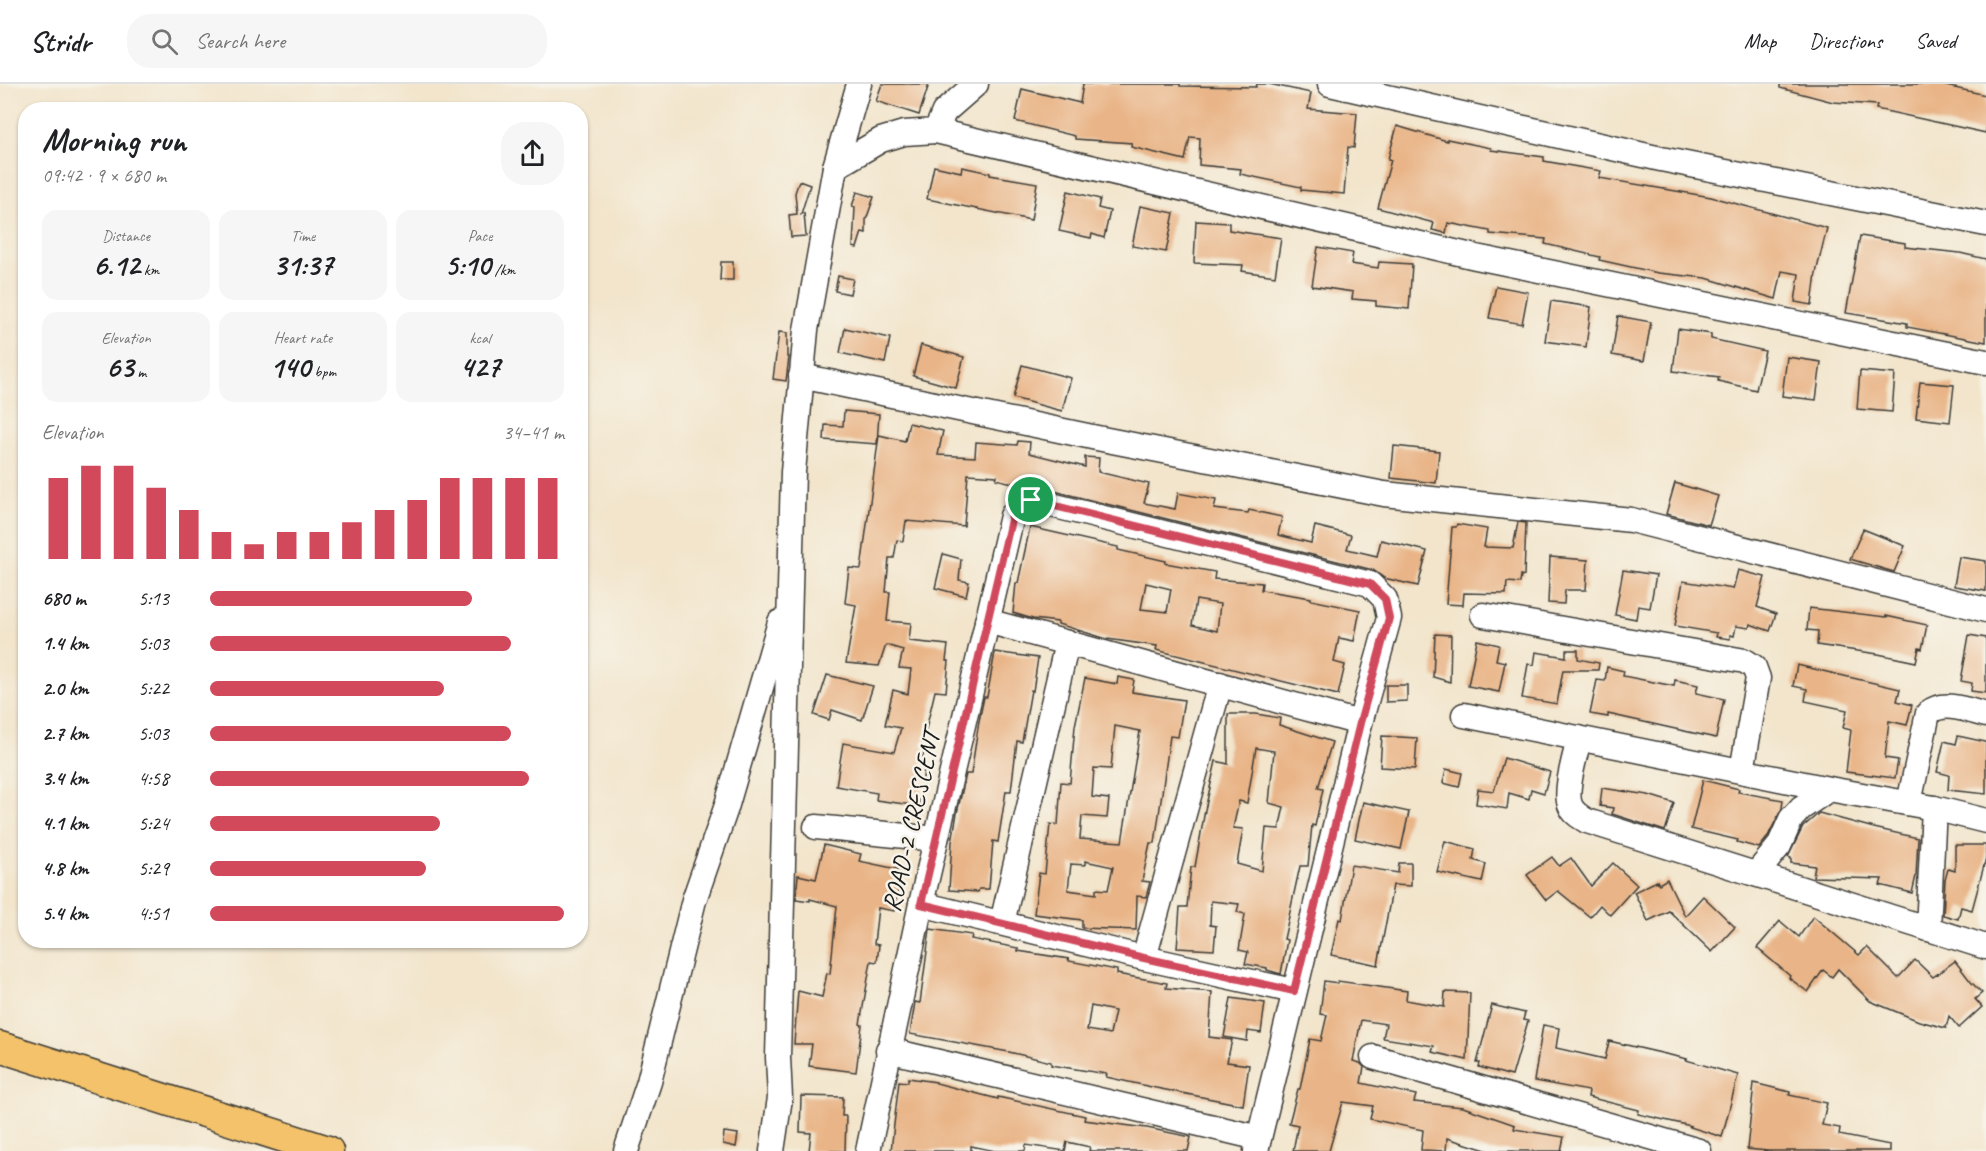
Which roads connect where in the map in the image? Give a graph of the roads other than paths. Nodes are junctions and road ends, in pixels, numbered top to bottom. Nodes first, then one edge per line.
1 (859, 84) edge
2 (953, 84) edge
3 (976, 84) edge
4 (1330, 84) edge
5 (940, 122) junction
6 (835, 167) junction
7 (1986, 224) edge
8 (1986, 362) edge
9 (801, 376) junction
10 (790, 585) junction
11 (1986, 610) edge
12 (1483, 615) dead end
13 (987, 621) junction
14 (1067, 642) junction
15 (1220, 684) junction
16 (1464, 715) dead end
17 (1986, 715) edge
18 (1360, 723) junction
19 (1579, 738) junction
20 (1742, 771) junction
21 (1829, 789) junction
22 (1909, 803) junction
23 (1934, 808) junction
24 (1986, 821) edge
25 (816, 828) dead end
26 (936, 839) junction
27 (1756, 874) junction
28 (921, 904) junction
29 (1002, 924) junction
30 (1928, 929) junction
31 (1986, 946) edge
32 (1144, 958) junction
33 (1294, 991) junction
34 (0, 1047) edge
35 (888, 1050) junction
36 (1373, 1057) dead end
37 (1258, 1144) edge
38 (624, 1150) edge
39 (328, 1151) edge
40 (772, 1151) edge
41 (868, 1151) edge
42 (1699, 1151) edge

1 - 6 street
2 - 5 street
3 - 5 street
4 - 7 street
5 - 6 street
5 - 8 street
6 - 9 street
9 - 10 street
9 - 11 street
10 - 38 street
10 - 40 street
12 - 20 street
13 - 14 street
13 - 18 street, ROAD-2 CRESCENT
13 - 26 street, ROAD-2 CRESCENT
14 - 15 street
14 - 29 street
15 - 18 street
15 - 32 street
16 - 19 street
17 - 22 street
18 - 33 street
19 - 20 street
19 - 27 street
20 - 21 street
21 - 22 street
21 - 27 street
22 - 23 street
23 - 24 street
23 - 30 street
25 - 26 street
26 - 28 street, ROAD-2 CRESCENT
27 - 30 street
28 - 29 street
28 - 35 street, ROAD-2 CRESCENT
29 - 32 street
30 - 31 street
32 - 33 street
33 - 37 street
34 - 39 main road
35 - 37 street
35 - 41 street, ROAD-2 CRESCENT
36 - 42 street

